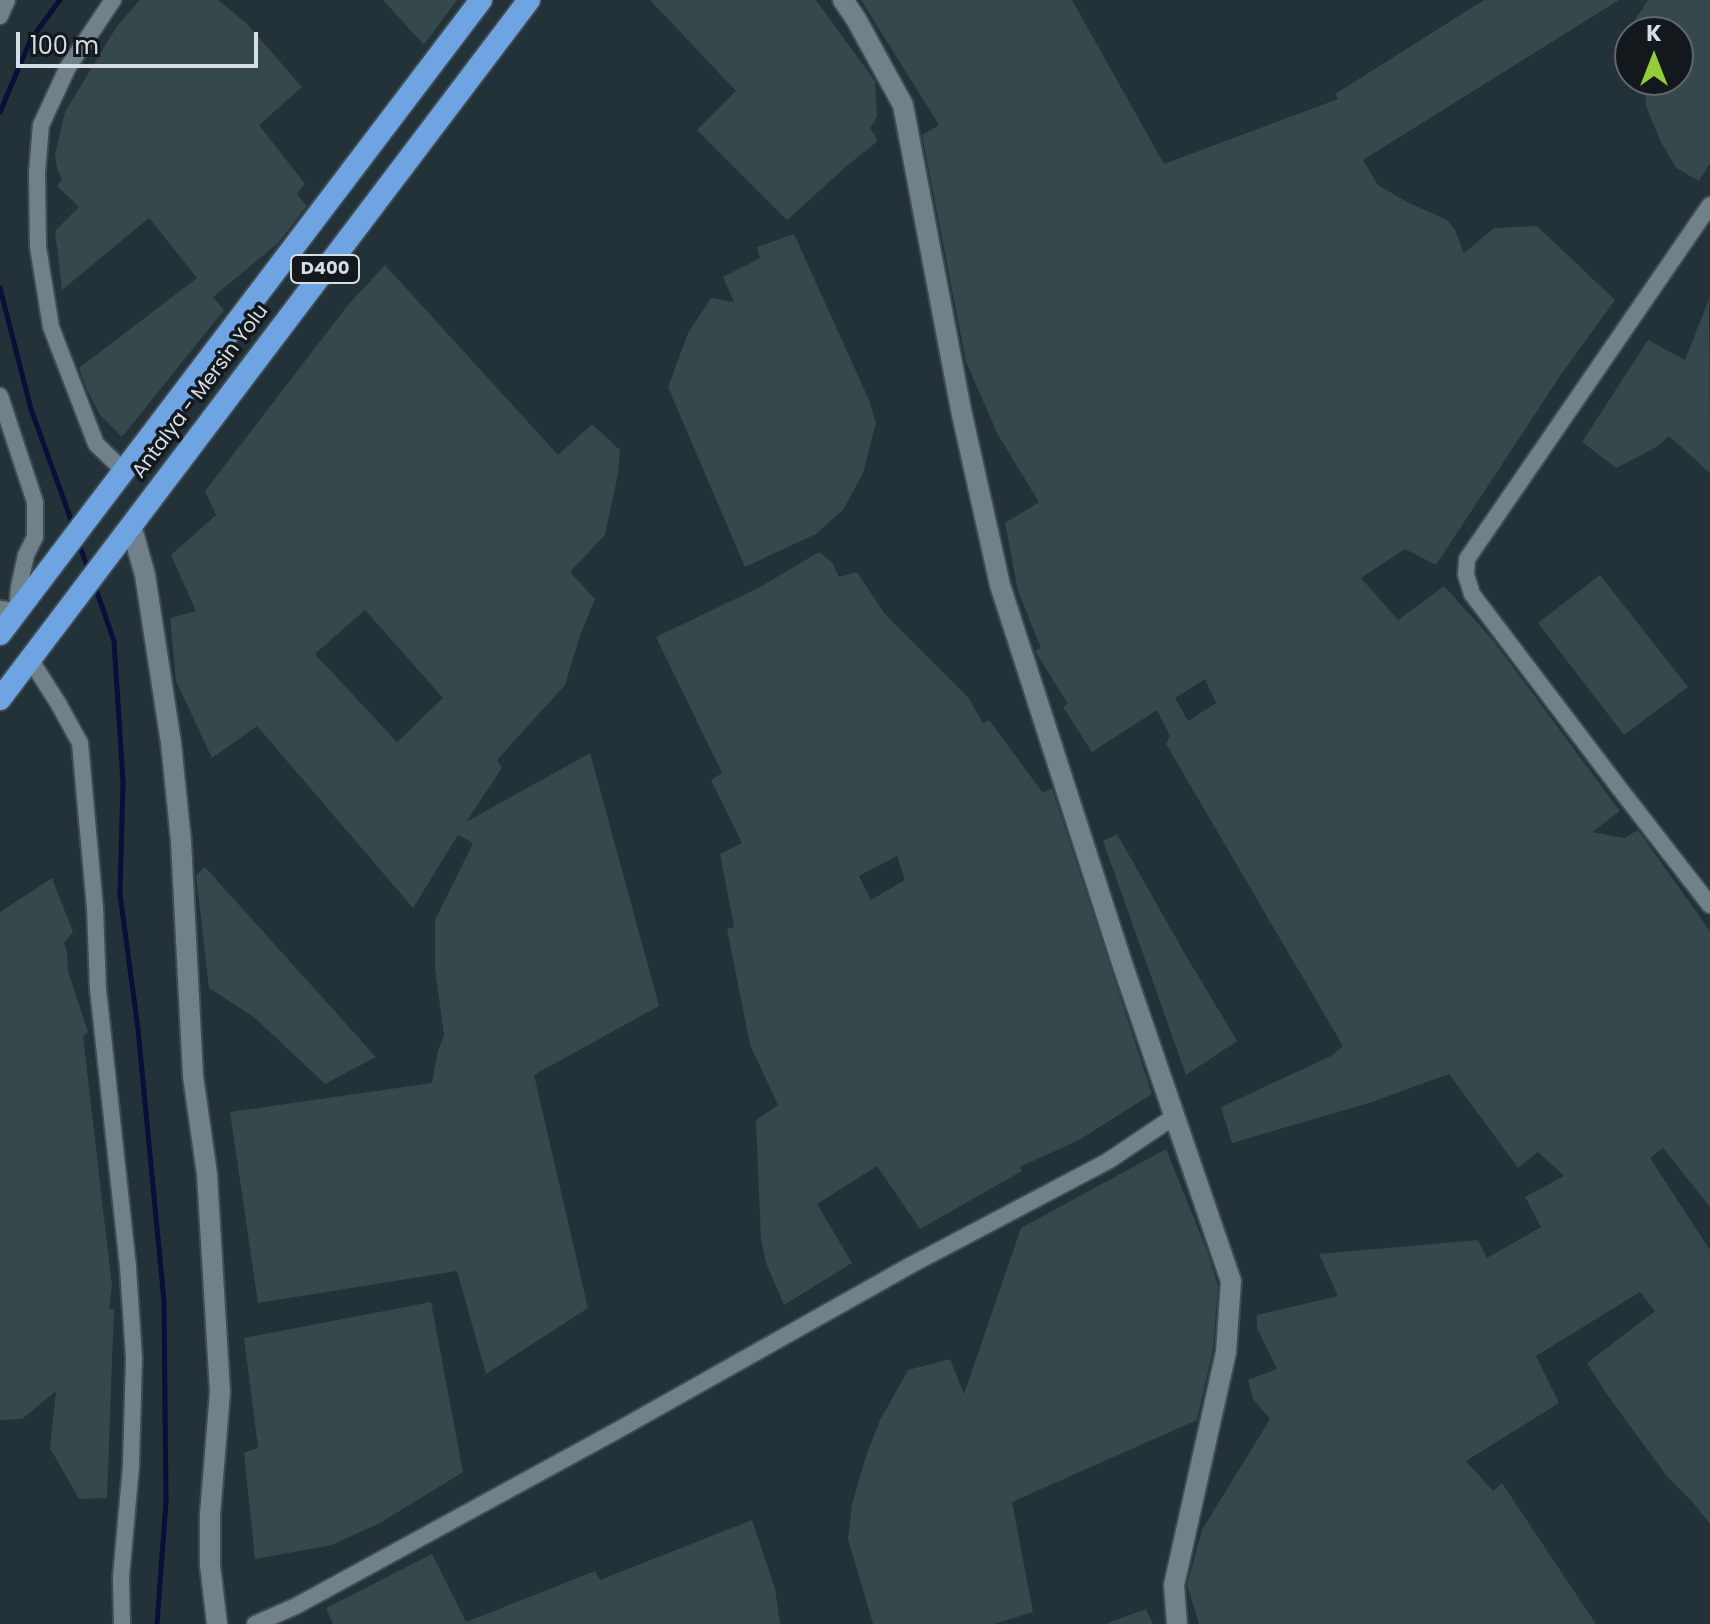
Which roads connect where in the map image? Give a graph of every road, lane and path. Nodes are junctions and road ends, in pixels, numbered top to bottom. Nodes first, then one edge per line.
1 (7, 0) edge
2 (113, 0) edge
3 (481, 0) edge
4 (529, 0) edge
5 (843, 0) edge
6 (0, 16) edge
7 (1710, 205) edge
8 (0, 396) edge
9 (123, 470) junction
10 (126, 531) junction
11 (9, 610) edge
12 (0, 634) edge
13 (30, 659) junction
14 (0, 699) edge
15 (1710, 905) edge
16 (1175, 1116) junction
17 (122, 1624) edge
18 (217, 1624) edge
19 (255, 1624) edge
20 (1177, 1624) edge

1 - 6 street
2 - 9 street
3 - 9 highway, Antalya - Mersin Yolu / D400
4 - 10 highway, Antalya - Mersin Yolu / D400
5 - 16 street
7 - 15 street
8 - 11 street
9 - 11 highway, Antalya - Mersin Yolu / D400
10 - 13 highway, Antalya - Mersin Yolu / D400
10 - 18 street
11 - 12 highway, Antalya - Mersin Yolu / D400
13 - 14 highway, Antalya - Mersin Yolu / D400
13 - 17 street
16 - 19 street
16 - 20 street

